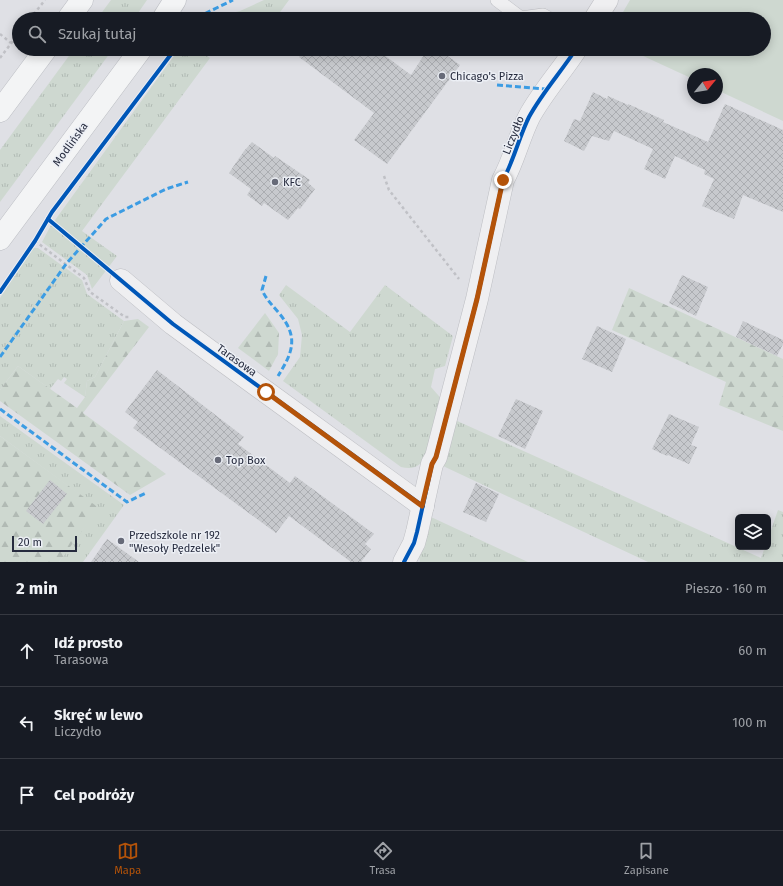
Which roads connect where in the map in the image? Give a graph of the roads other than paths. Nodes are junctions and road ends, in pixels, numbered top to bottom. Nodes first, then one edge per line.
1 (82, 0) edge
2 (497, 0) edge
3 (607, 0) edge
4 (73, 12) edge
5 (513, 12) edge
6 (599, 12) edge
7 (41, 56) edge
8 (137, 56) edge
9 (571, 56) edge
10 (0, 111) edge
11 (0, 239) edge
12 (121, 280) dead end
13 (422, 506) junction
14 (404, 562) edge

1 - 4 main road
2 - 5 lane
3 - 6 street
7 - 10 main road
8 - 11 main road, Modlińska
9 - 13 street, Liczydło
12 - 13 street, Tarasowa
13 - 14 street, Liczydło

